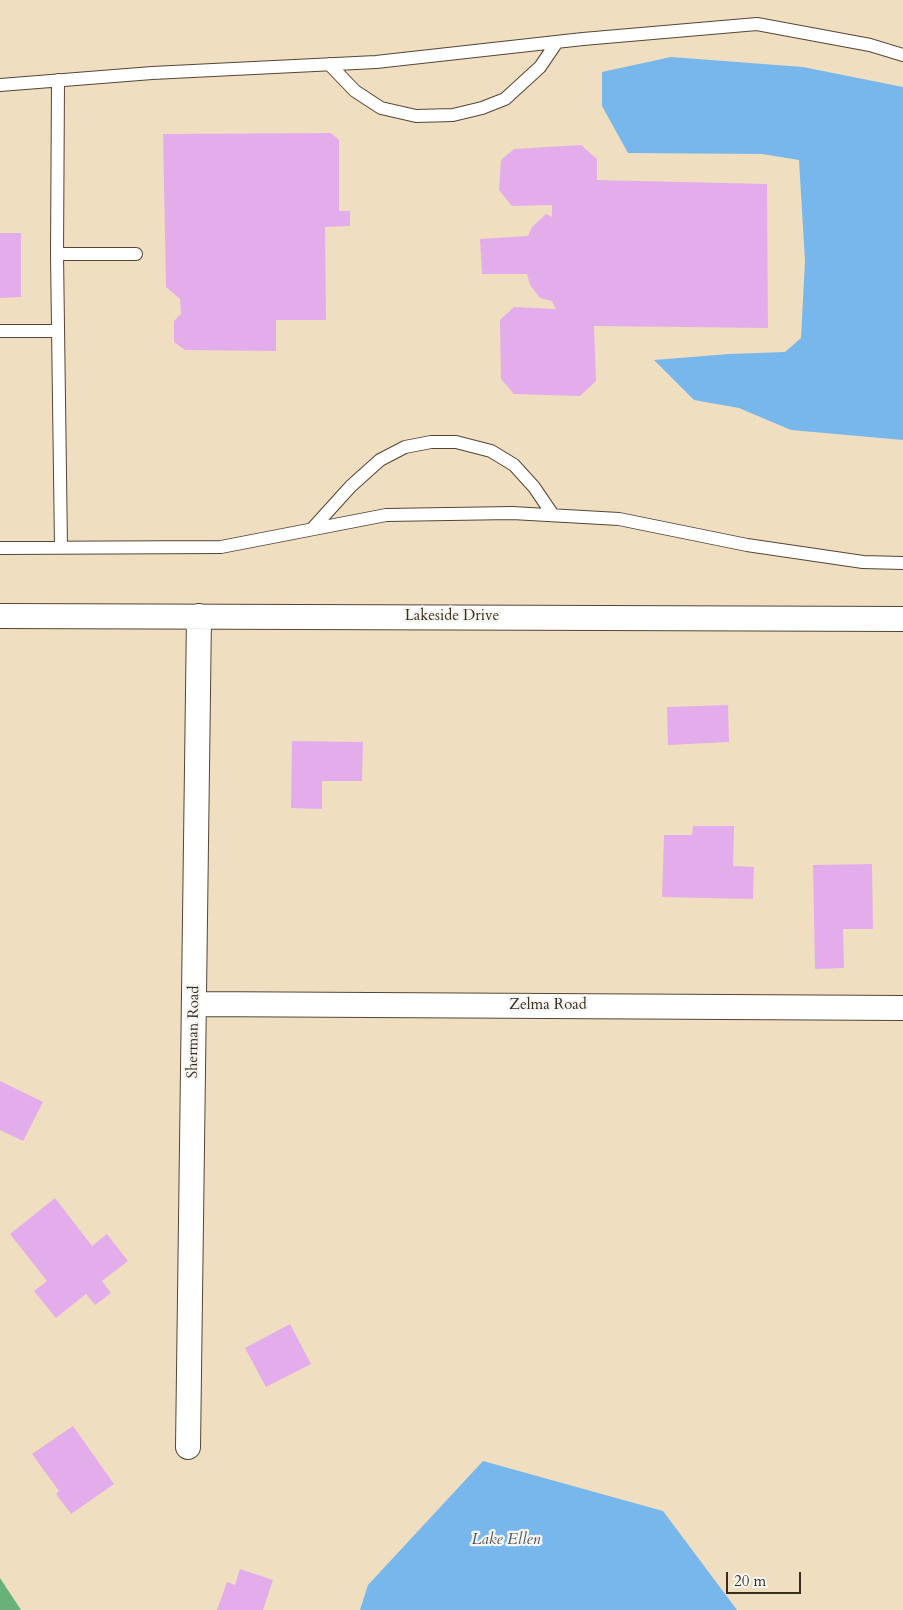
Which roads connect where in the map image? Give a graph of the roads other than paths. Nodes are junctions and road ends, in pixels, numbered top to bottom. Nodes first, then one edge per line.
1 (557, 42) junction
2 (903, 55) edge
3 (329, 64) junction
4 (58, 80) junction
5 (0, 85) edge
6 (57, 254) junction
7 (136, 254) dead end
8 (0, 331) edge
9 (58, 331) junction
10 (553, 515) junction
11 (312, 529) junction
12 (61, 547) junction
13 (0, 548) edge
14 (903, 562) edge
15 (0, 616) edge
16 (199, 616) junction
17 (903, 619) edge
18 (194, 1004) junction
19 (903, 1008) edge
20 (188, 1447) dead end

1 - 2 lane
1 - 3 lane
1 - 3 lane
3 - 4 lane
4 - 5 lane
4 - 6 lane
6 - 7 lane
6 - 9 lane
8 - 9 lane
9 - 12 lane
10 - 11 lane
10 - 11 lane
10 - 14 lane
11 - 12 lane
12 - 13 lane
15 - 16 street, Lakeside Drive
16 - 17 street, Lakeside Drive
16 - 18 street, Sherman Road
18 - 19 street, Zelma Road
18 - 20 street, Sherman Road

